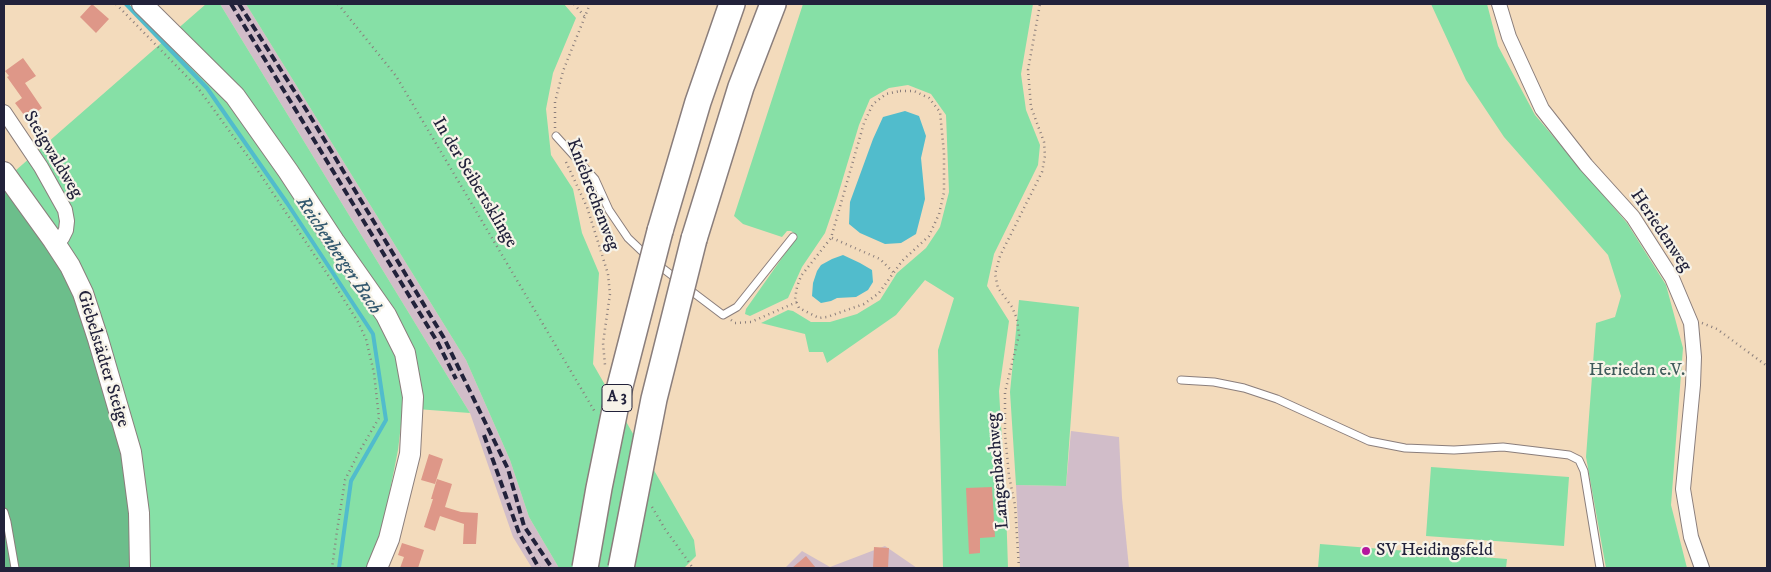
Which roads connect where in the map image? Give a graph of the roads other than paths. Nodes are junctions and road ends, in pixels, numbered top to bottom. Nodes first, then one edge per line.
1 (142, 4) edge
2 (732, 4) edge
3 (773, 4) edge
4 (1499, 4) edge
5 (4, 112) edge
6 (556, 136) road end
7 (4, 172) edge
8 (793, 236) dead end
9 (53, 240) junction
10 (1181, 380) dead end
11 (4, 512) edge
12 (15, 568) edge
13 (140, 568) edge
14 (377, 568) edge
15 (586, 568) edge
16 (620, 568) edge
17 (1600, 568) edge
18 (1702, 568) edge

1 - 14 main road
2 - 15 highway, A 3, bridge
3 - 16 highway, A 3, bridge
4 - 18 street, Heriedenweg
5 - 9 street, Steigwaldweg
6 - 8 lane
7 - 9 main road, Giebelstädter Steige
9 - 13 main road, Giebelstädter Steige
10 - 17 lane
11 - 12 lane

